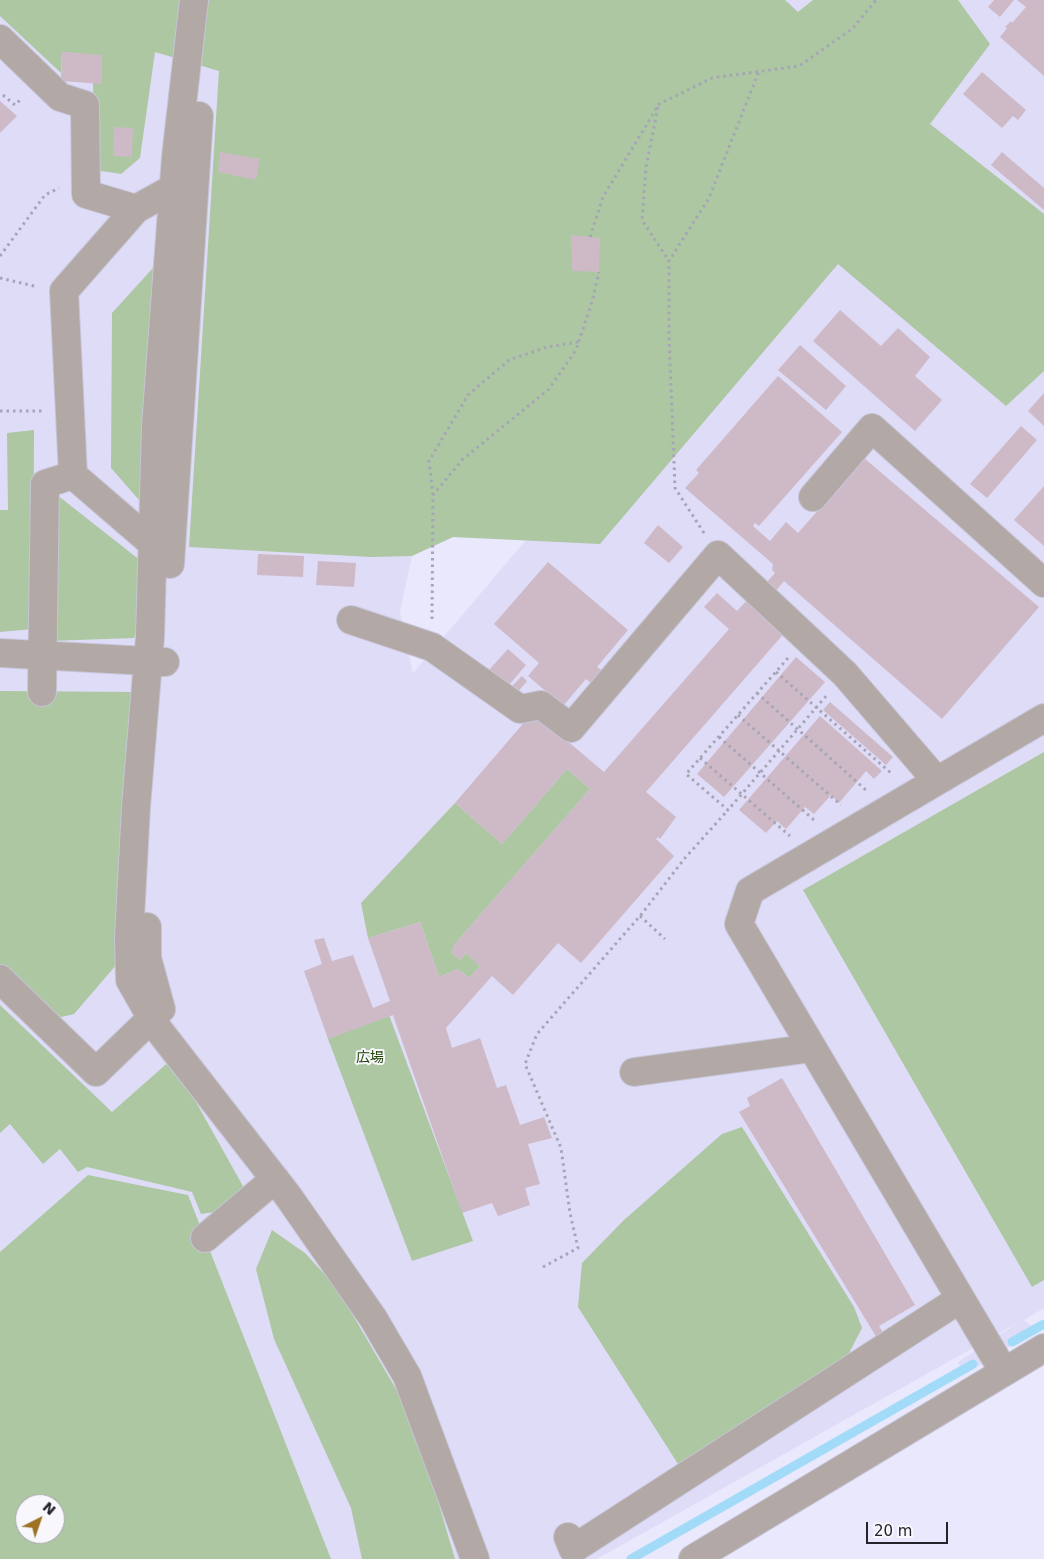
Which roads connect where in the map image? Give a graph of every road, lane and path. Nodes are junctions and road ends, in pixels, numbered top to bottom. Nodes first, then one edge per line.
1 (194, 0) edge
2 (207, 0) edge
3 (876, 0) edge
4 (0, 39) edge
5 (759, 71) junction
6 (659, 104) junction
7 (86, 174) junction
8 (174, 188) junction
9 (136, 209) junction
10 (590, 237) dead end
11 (0, 256) edge
12 (669, 261) junction
13 (599, 272) dead end
14 (0, 278) edge
15 (64, 291) junction
16 (578, 342) junction
17 (0, 411) edge
18 (47, 411) dead end
19 (73, 474) junction
20 (433, 494) junction
21 (813, 497) dead end
22 (153, 544) junction
23 (718, 555) junction
24 (1044, 583) edge
25 (351, 620) dead end
26 (807, 637) junction
27 (432, 647) junction
28 (0, 654) edge
29 (42, 655) junction
30 (156, 662) junction
31 (776, 672) junction
32 (845, 674) junction
33 (42, 692) dead end
34 (757, 693) junction
35 (816, 708) junction
36 (738, 716) junction
37 (1044, 718) edge
38 (798, 729) junction
39 (719, 737) junction
40 (779, 751) junction
41 (700, 758) junction
42 (760, 772) junction
43 (894, 776) dead end
44 (937, 781) junction
45 (742, 793) junction
46 (870, 794) dead end
47 (845, 808) dead end
48 (728, 810) junction
49 (816, 822) dead end
50 (792, 838) dead end
51 (640, 916) junction
52 (665, 939) dead end
53 (0, 979) edge
54 (156, 1014) junction
55 (812, 1048) junction
56 (634, 1072) dead end
57 (275, 1179) junction
58 (205, 1238) dead end
59 (543, 1267) dead end
60 (960, 1299) junction
61 (1044, 1348) edge
62 (1004, 1372) junction
63 (568, 1537) dead end
64 (476, 1559) edge
65 (484, 1559) edge
66 (694, 1559) edge

1 - 8 street
2 - 30 street
3 - 5 path
4 - 7 street
5 - 6 path
5 - 12 path
6 - 10 path
6 - 12 path
7 - 9 street
7 - 11 path
8 - 9 street
8 - 22 street
9 - 15 street
12 - 23 path
13 - 16 path
14 - 15 path
15 - 19 street
16 - 20 path
16 - 20 path
17 - 18 path
19 - 22 street
19 - 29 street
20 - 27 path
21 - 24 street
22 - 30 street
23 - 26 street
23 - 27 street
25 - 27 street
26 - 31 path
26 - 32 street
28 - 29 street
29 - 30 street
29 - 33 street
30 - 54 street
31 - 34 path
31 - 35 path
32 - 35 path
32 - 44 street
34 - 36 path
34 - 38 path
35 - 38 path
35 - 43 path
36 - 39 path
36 - 40 path
37 - 44 street
38 - 40 path
38 - 46 path
39 - 41 path
39 - 42 path
40 - 42 path
40 - 47 path
41 - 45 path
41 - 48 path
42 - 45 path
42 - 49 path
44 - 55 street
45 - 48 path
45 - 50 path
48 - 51 path
51 - 52 path
51 - 59 path
53 - 54 street
54 - 57 street
54 - 65 street
55 - 56 street
55 - 60 street
57 - 58 street
57 - 64 street
60 - 62 street
60 - 63 street
61 - 62 street
62 - 66 street

